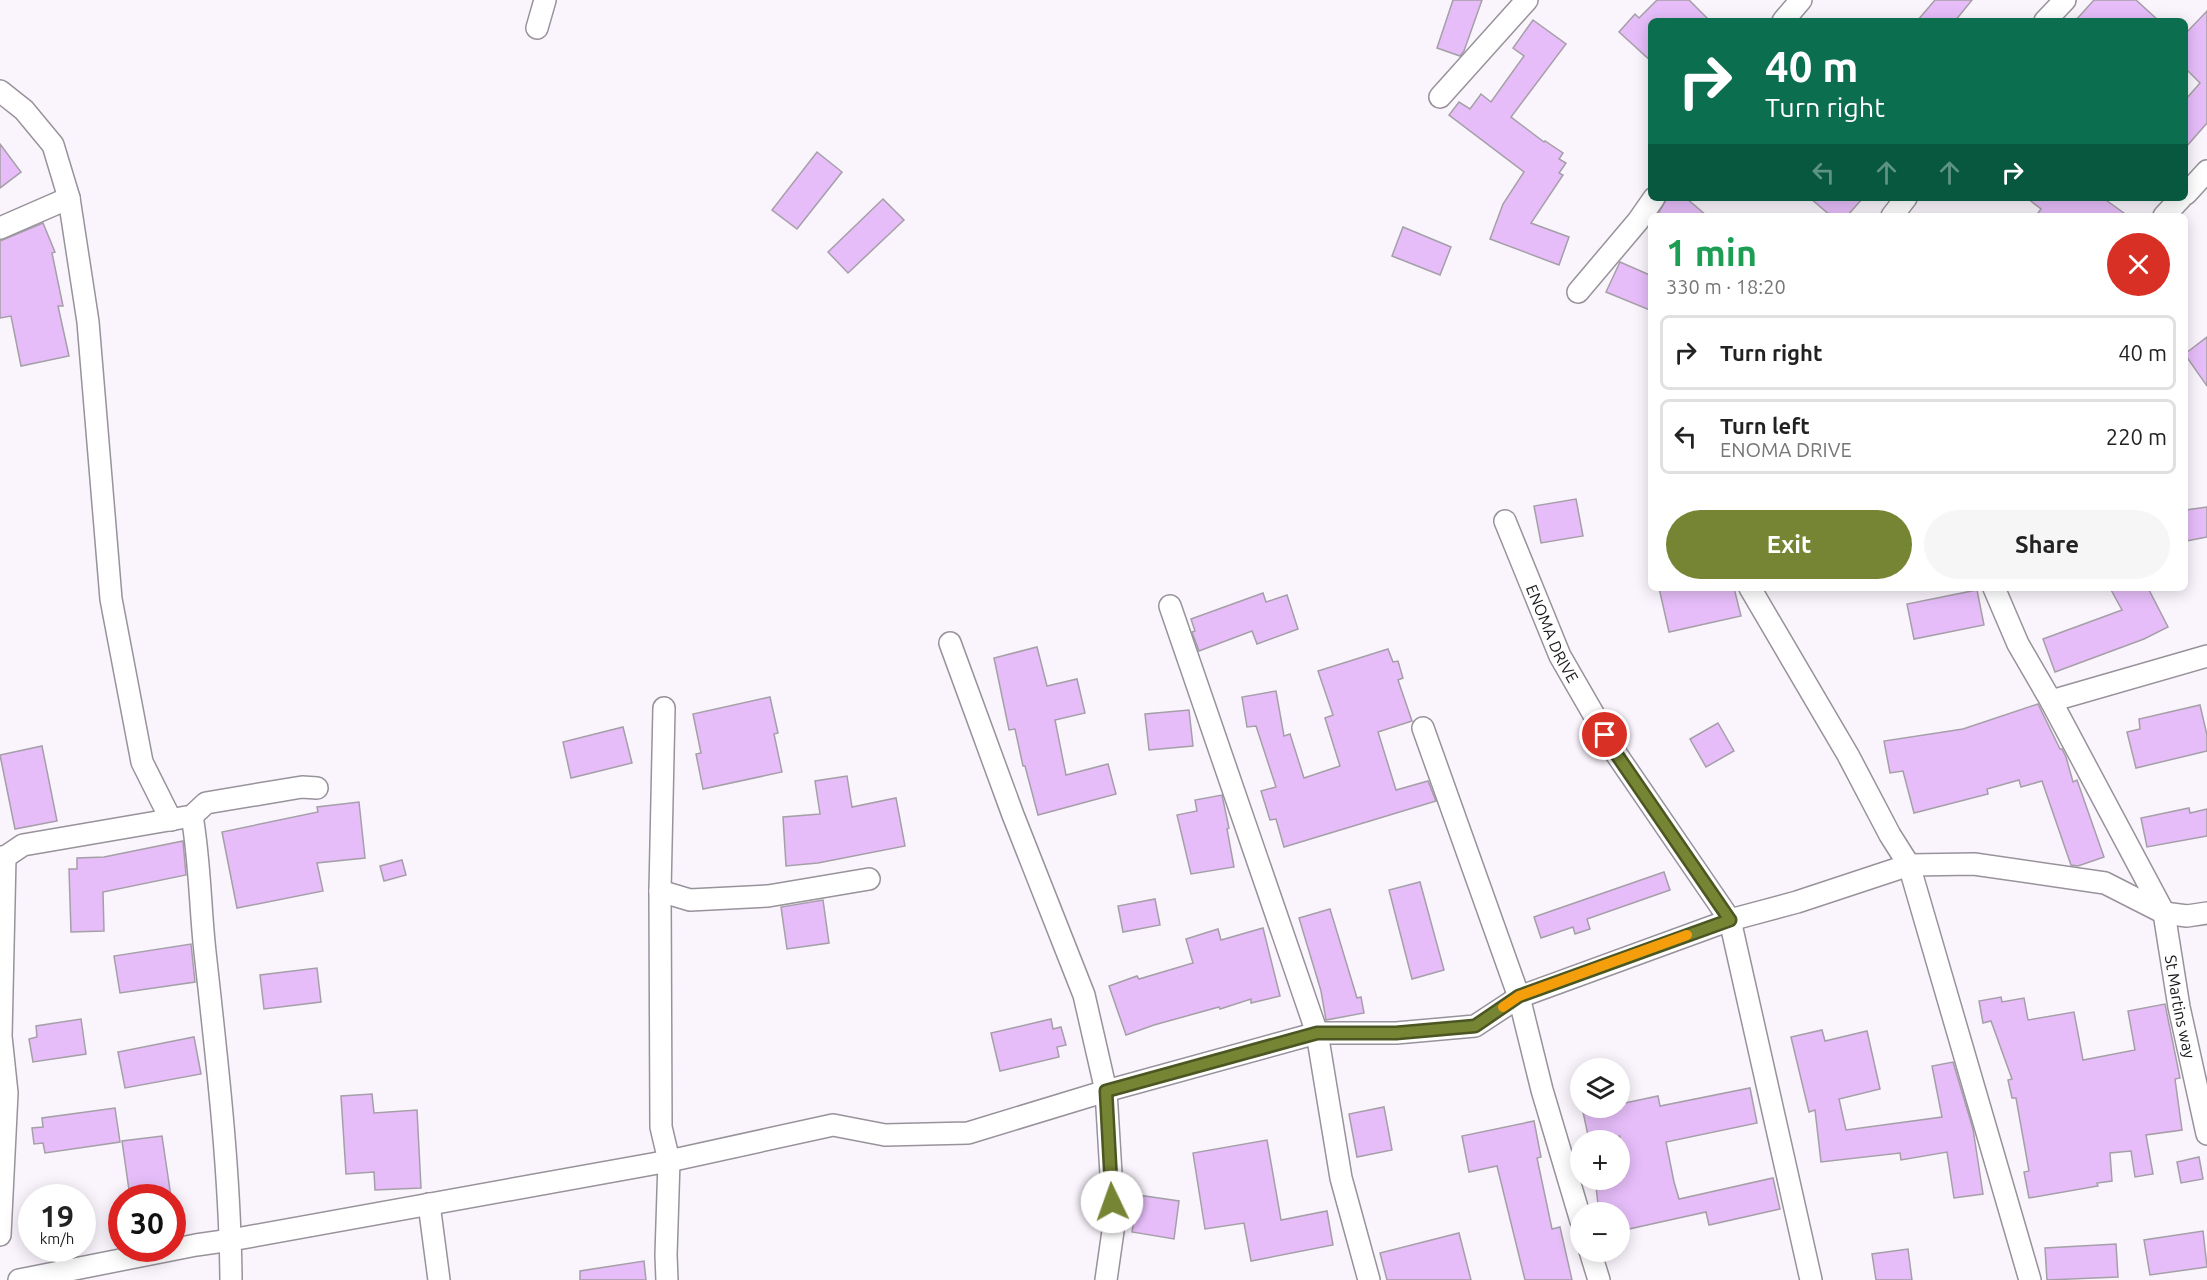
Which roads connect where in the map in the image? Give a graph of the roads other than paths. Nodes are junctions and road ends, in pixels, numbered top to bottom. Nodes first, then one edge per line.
1 (545, 0) edge
2 (1527, 0) edge
3 (1801, 0) edge
4 (2065, 0) edge
5 (1786, 18) edge
6 (2048, 18) edge
7 (537, 27) dead end
8 (0, 91) edge
9 (1440, 97) dead end
10 (2207, 171) edge
11 (2188, 192) edge
12 (69, 198) junction
13 (1652, 201) edge
14 (1904, 201) edge
15 (2178, 201) edge
16 (1894, 213) edge
17 (2167, 213) edge
18 (0, 228) edge
19 (1578, 292) dead end
20 (1505, 521) dead end
21 (1752, 591) edge
22 (1995, 591) edge
23 (1170, 606) dead end
24 (950, 644) dead end
25 (2207, 656) edge
26 (2051, 701) junction
27 (663, 708) dead end
28 (1423, 728) dead end
29 (317, 788) dead end
30 (192, 816) junction
31 (171, 820) junction
32 (3, 857) edge
33 (1909, 865) junction
34 (869, 879) dead end
35 (660, 891) junction
36 (2164, 913) junction
37 (2207, 913) edge
38 (1730, 920) junction
39 (1519, 996) junction
40 (1317, 1033) junction
41 (1106, 1091) junction
42 (2207, 1134) edge
43 (669, 1161) junction
44 (1575, 1202) edge
45 (429, 1204) junction
46 (0, 1236) edge
47 (231, 1240) junction
48 (1593, 1262) edge
49 (19, 1280) edge
50 (231, 1280) edge
51 (439, 1280) edge
52 (667, 1280) edge
53 (1106, 1280) edge
54 (1369, 1280) edge
55 (1599, 1280) edge
56 (1811, 1280) edge
57 (2030, 1280) edge

1 - 7 street
2 - 9 street
3 - 5 street
4 - 6 street
8 - 12 street
10 - 11 street
12 - 18 street
12 - 31 street
13 - 19 street
14 - 16 street
15 - 17 street
20 - 38 street, ENOMA DRIVE
21 - 33 street
22 - 26 street, St Martins way
23 - 40 street
24 - 41 street
25 - 26 street
26 - 36 street, St Martins way
27 - 35 street
28 - 39 street
29 - 30 street
30 - 31 street
30 - 47 street
31 - 32 street
32 - 46 street
33 - 36 street
33 - 38 street
33 - 57 street
34 - 35 street
35 - 43 street
36 - 37 street
36 - 42 street, St Martins way
38 - 39 street
38 - 56 street
39 - 40 street
39 - 44 street
40 - 41 street
40 - 54 street
41 - 43 street
41 - 53 street
43 - 45 street
43 - 52 street
45 - 47 street
45 - 51 street
47 - 49 street
47 - 50 street
48 - 55 street

